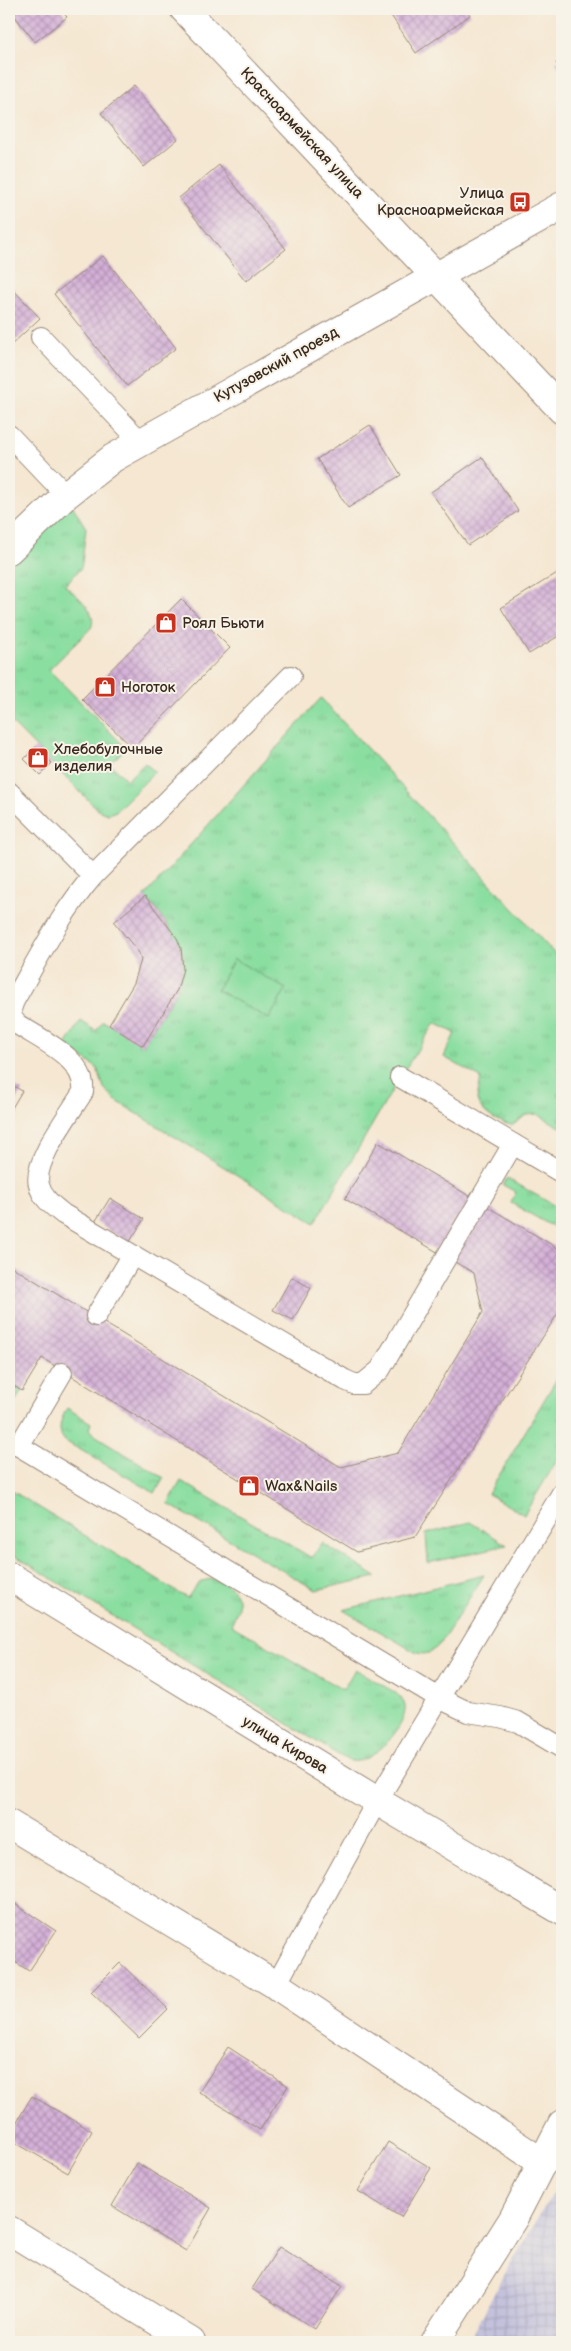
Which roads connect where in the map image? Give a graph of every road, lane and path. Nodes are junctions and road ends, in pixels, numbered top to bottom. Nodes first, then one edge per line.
1 (184, 9) edge
2 (562, 206) edge
3 (436, 275) junction
4 (41, 337) dead end
5 (562, 410) edge
6 (9, 435) edge
7 (140, 441) junction
8 (66, 495) junction
9 (9, 550) edge
10 (292, 676) dead end
11 (9, 792) edge
12 (93, 876) junction
13 (400, 1077) dead end
14 (513, 1144) junction
15 (562, 1173) edge
16 (132, 1256) junction
17 (96, 1316) dead end
18 (62, 1373) dead end
19 (14, 1443) edge
20 (562, 1493) edge
21 (9, 1576) edge
22 (439, 1698) junction
23 (562, 1748) edge
24 (377, 1801) junction
25 (9, 1824) edge
26 (562, 1911) edge
27 (276, 1985) junction
28 (562, 2124) edge
29 (543, 2163) junction
30 (9, 2230) edge
31 (191, 2342) edge
32 (435, 2342) edge

1 - 3 street, Красноармейская улица
2 - 3 street, Кутузовский проезд
3 - 5 street, Красноармейская улица
3 - 7 street, Кутузовский проезд
4 - 7 lane
6 - 8 lane
7 - 8 street, Кутузовский проезд
8 - 9 street, Кутузовский проезд
10 - 12 lane
11 - 12 lane
12 - 16 lane
13 - 14 lane
14 - 15 lane
14 - 16 lane
16 - 17 lane
18 - 19 lane
19 - 22 lane
20 - 22 lane
21 - 24 street, улица Кирова
22 - 23 lane
22 - 24 lane
24 - 26 street, улица Кирова
24 - 27 lane
25 - 27 street
27 - 29 street
28 - 29 street
29 - 32 street
30 - 31 street

